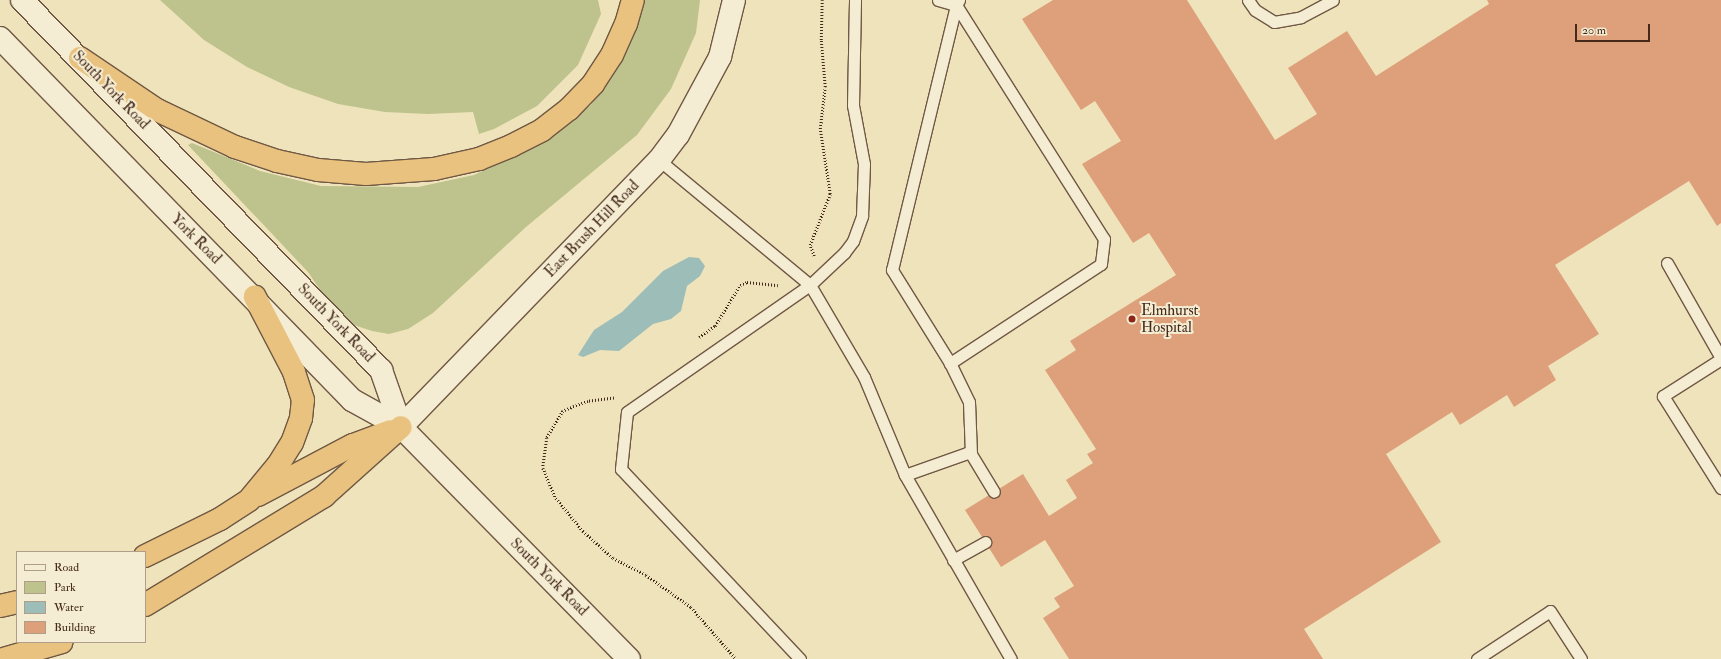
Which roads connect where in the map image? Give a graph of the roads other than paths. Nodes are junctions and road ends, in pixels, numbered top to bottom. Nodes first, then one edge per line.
1 (22, 0) edge
2 (633, 0) edge
3 (734, 0) edge
4 (855, 0) edge
5 (938, 0) edge
6 (1248, 0) edge
7 (1334, 0) edge
8 (958, 2) edge
9 (0, 38) edge
10 (80, 58) junction
11 (659, 160) junction
12 (1667, 263) dead end
13 (810, 285) junction
14 (255, 297) junction
15 (1721, 358) edge
16 (950, 364) junction
17 (401, 427) junction
18 (971, 454) junction
19 (905, 475) junction
20 (1721, 488) edge
21 (994, 492) dead end
22 (249, 500) junction
23 (985, 542) dead end
24 (146, 556) edge
25 (953, 560) junction
26 (16, 602) edge
27 (146, 604) edge
28 (0, 606) edge
29 (59, 643) edge
30 (3, 659) edge
31 (630, 659) edge
32 (800, 659) edge
33 (1011, 659) edge
34 (1477, 659) edge
35 (1580, 659) edge

1 - 10 main road, South York Road
2 - 10 highway
3 - 11 main road, East Brush Hill Road
4 - 13 lane
5 - 8 lane
6 - 7 lane
8 - 16 lane
8 - 16 lane
9 - 14 main road, York Road
10 - 17 main road, South York Road
11 - 13 lane
11 - 17 main road, East Brush Hill Road
12 - 15 lane
13 - 19 lane
13 - 32 lane
14 - 17 main road, York Road
14 - 22 highway
15 - 20 lane
16 - 18 lane
17 - 22 highway
17 - 27 highway
17 - 31 main road, South York Road
18 - 19 lane
18 - 21 lane
19 - 25 lane
22 - 24 highway
23 - 25 lane
25 - 33 lane
26 - 28 highway
29 - 30 highway
34 - 35 lane

